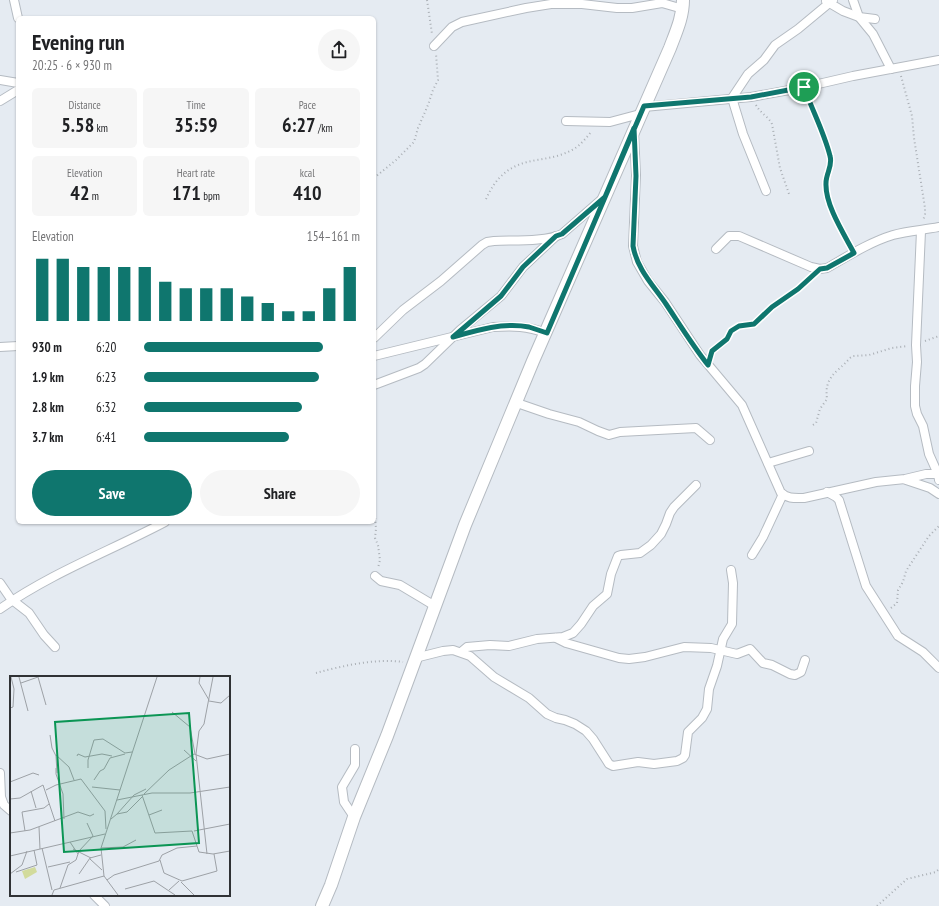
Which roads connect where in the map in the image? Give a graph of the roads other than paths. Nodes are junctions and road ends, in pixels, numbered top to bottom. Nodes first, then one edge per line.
1 (14, 0) edge
2 (853, 0) edge
3 (829, 1) edge
4 (683, 4) edge
5 (18, 16) edge
6 (859, 17) junction
7 (875, 19) dead end
8 (434, 46) road end
9 (939, 60) edge
10 (894, 68) junction
11 (0, 80) edge
12 (16, 83) edge
13 (16, 91) edge
14 (732, 98) junction
15 (0, 101) edge
16 (642, 110) junction
17 (566, 121) dead end
18 (634, 128) junction
19 (766, 191) dead end
20 (605, 197) junction
21 (939, 228) edge
22 (920, 231) junction
23 (556, 236) junction
24 (716, 249) dead end
25 (547, 333) junction
26 (376, 336) edge
27 (453, 337) junction
28 (16, 346) edge
29 (0, 347) edge
30 (376, 356) edge
31 (376, 384) edge
32 (517, 403) junction
33 (710, 440) dead end
34 (809, 451) dead end
35 (768, 463) junction
36 (939, 476) edge
37 (905, 479) junction
38 (696, 485) dead end
39 (827, 492) junction
40 (783, 494) junction
41 (939, 494) edge
42 (161, 524) edge
43 (752, 554) dead end
44 (731, 570) dead end
45 (375, 576) road end
46 (0, 583) edge
47 (13, 600) junction
48 (435, 606) junction
49 (0, 610) edge
50 (555, 638) junction
51 (56, 647) dead end
52 (721, 650) junction
53 (460, 652) junction
54 (805, 660) dead end
55 (415, 661) junction
56 (939, 668) edge
57 (355, 749) dead end
58 (0, 773) edge
59 (10, 811) edge
60 (354, 817) junction
61 (95, 896) edge
62 (105, 906) edge
63 (322, 906) edge

1 - 5 street
2 - 6 street
3 - 6 street
3 - 14 street
4 - 8 street
4 - 16 street
6 - 7 street
6 - 10 street
9 - 10 street
10 - 14 street
11 - 12 street
13 - 15 street
14 - 16 street
14 - 19 street
16 - 17 street
16 - 18 street
18 - 20 street
18 - 35 street
20 - 23 street
20 - 25 street
21 - 22 street
22 - 24 street
22 - 36 street
23 - 26 street
23 - 27 street
25 - 27 street
25 - 32 street
27 - 30 street
27 - 31 street
28 - 29 street
32 - 33 street
32 - 48 street
34 - 35 street
35 - 40 street
36 - 37 street
37 - 39 street
37 - 41 street
38 - 50 street
39 - 40 street
39 - 56 street
40 - 43 street
42 - 47 street
44 - 52 street
45 - 48 street
46 - 47 street
47 - 49 street
47 - 51 street
48 - 55 street
50 - 52 street
50 - 53 street
52 - 53 street
52 - 54 street
53 - 55 street
55 - 60 street
57 - 60 street
58 - 59 street
60 - 63 street
61 - 62 street

